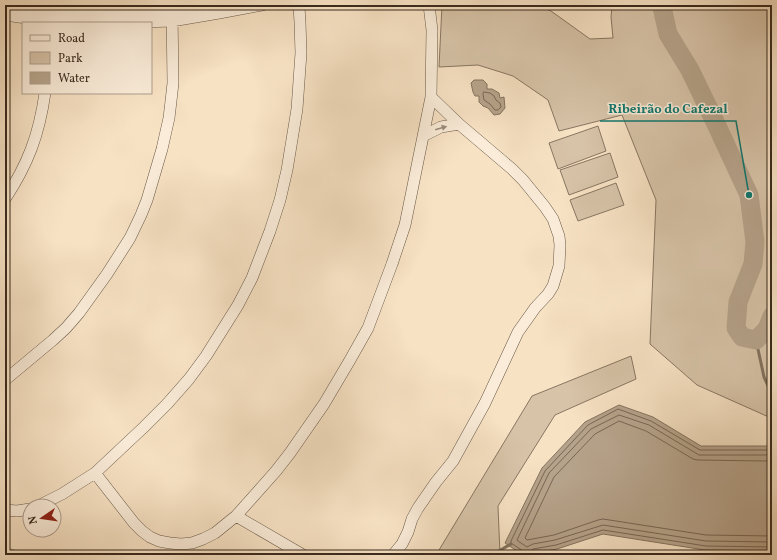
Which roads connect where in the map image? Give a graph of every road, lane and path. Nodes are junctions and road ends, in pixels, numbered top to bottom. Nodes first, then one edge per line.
1 (7, 5) edge
2 (213, 5) edge
3 (262, 5) edge
4 (429, 5) edge
5 (297, 6) edge
6 (140, 9) edge
7 (5, 15) edge
8 (172, 15) junction
9 (47, 18) edge
10 (46, 94) edge
11 (431, 97) junction
12 (459, 124) junction
13 (423, 136) junction
14 (5, 199) edge
15 (5, 380) edge
16 (95, 473) junction
17 (54, 498) edge
18 (5, 510) edge
19 (22, 510) edge
20 (236, 516) junction
21 (5, 554) edge
22 (11, 555) edge
23 (303, 555) edge
24 (393, 555) edge

1 - 9 street
2 - 8 street
3 - 8 street
4 - 11 street
5 - 16 street
6 - 8 street
6 - 9 street
7 - 9 street
8 - 9 street
8 - 15 street
10 - 14 street
11 - 12 street
11 - 13 street
13 -> 12 street
12 - 24 street
13 - 20 street
16 - 17 street
16 - 20 street
18 - 19 street
20 - 23 street
21 - 22 street

